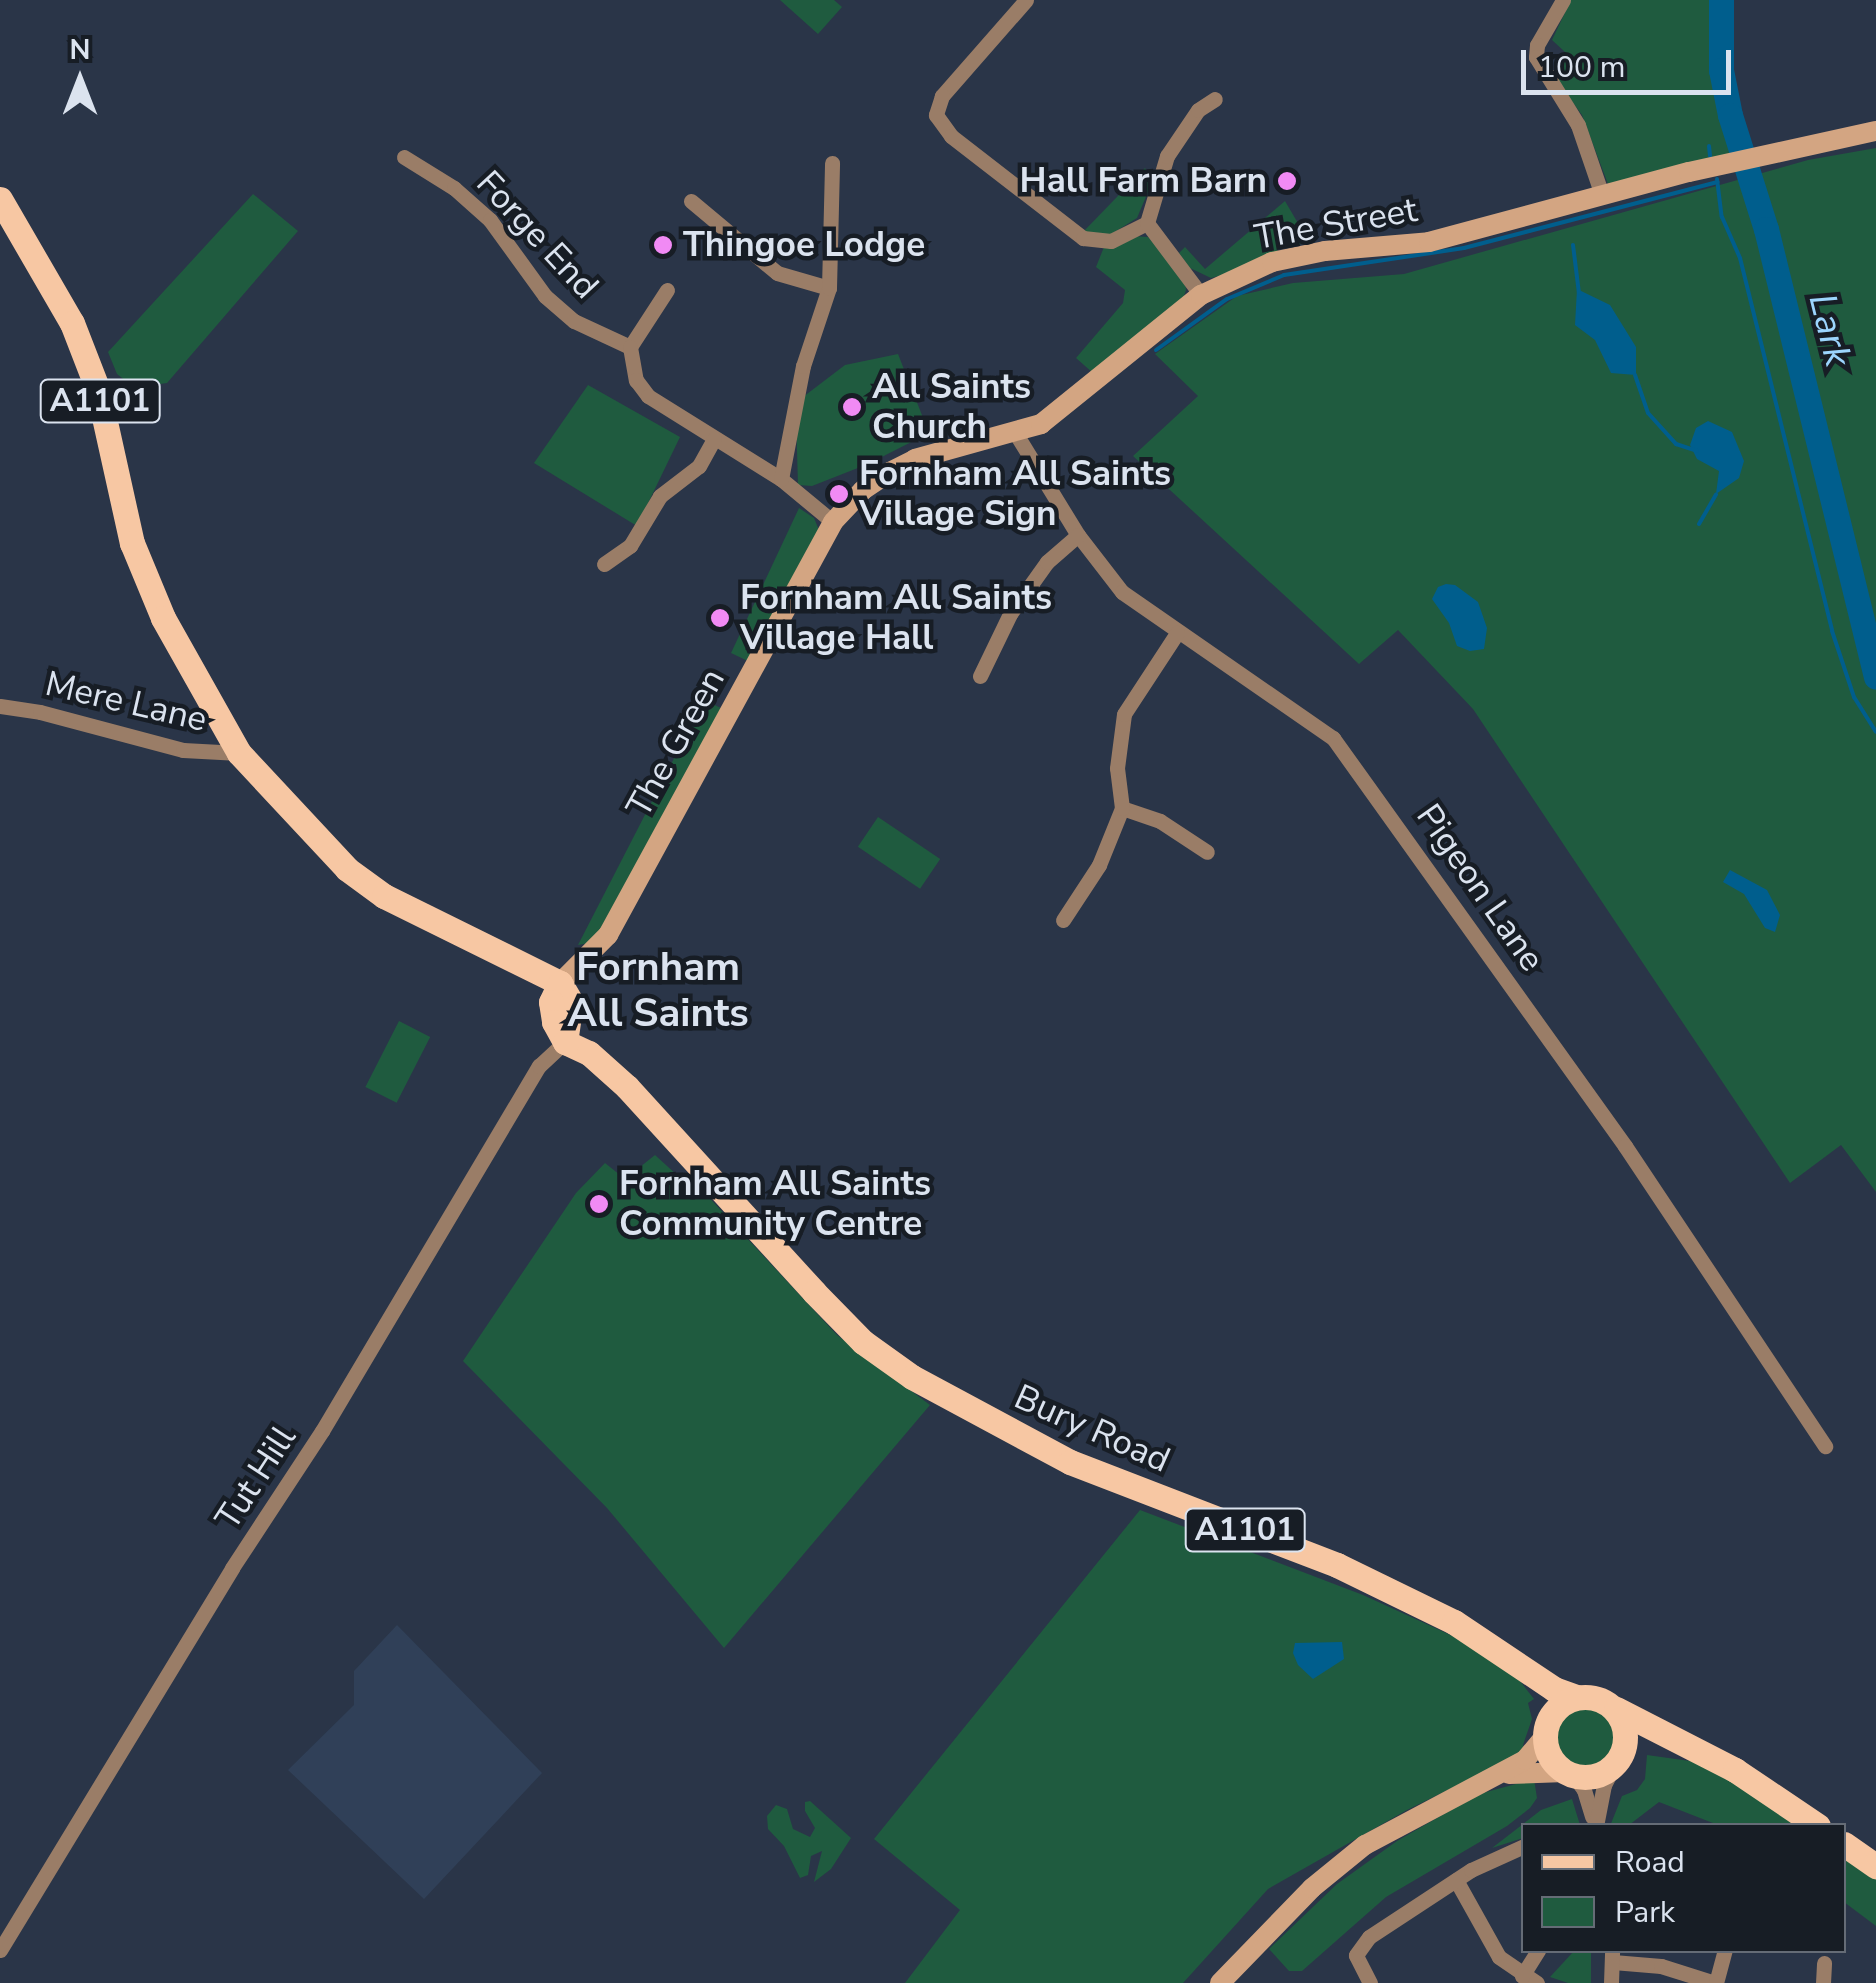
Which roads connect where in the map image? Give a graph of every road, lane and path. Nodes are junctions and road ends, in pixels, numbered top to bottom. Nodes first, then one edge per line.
1 (1026, 0) edge
2 (1563, 0) edge
3 (1215, 99) dead end
4 (1876, 131) edge
5 (404, 156) dead end
6 (832, 163) dead end
7 (1602, 195) junction
8 (0, 200) edge
9 (691, 201) dead end
10 (1146, 223) junction
11 (829, 288) junction
12 (667, 290) dead end
13 (1200, 295) junction
14 (630, 347) junction
15 (1016, 434) junction
16 (714, 439) junction
17 (781, 479) junction
18 (833, 522) junction
19 (1078, 534) junction
20 (604, 564) dead end
21 (1177, 633) junction
22 (980, 676) dead end
23 (0, 706) edge
24 (239, 753) junction
25 (1122, 808) junction
26 (1207, 852) dead end
27 (1063, 920) dead end
28 (560, 983) junction
29 (566, 1042) junction
30 (1825, 1446) dead end
31 (1515, 1661) junction
32 (1576, 1697) junction
33 (1616, 1709) junction
34 (1546, 1729) junction
35 (1691, 1749) junction
36 (1617, 1761) junction
37 (1502, 1774) junction
38 (1570, 1774) junction
39 (1593, 1823) edge
40 (1595, 1823) edge
41 (1814, 1823) edge
42 (1846, 1845) edge
43 (1521, 1848) edge
44 (1876, 1866) edge
45 (1456, 1880) junction
46 (0, 1950) edge
47 (1537, 1953) edge
48 (1725, 1953) edge
49 (1612, 1956) edge
50 (1824, 1963) dead end
51 (1529, 1980) edge
52 (1220, 1983) edge
53 (1370, 1983) edge
54 (1611, 1983) edge
55 (1715, 1983) edge
56 (1823, 1983) edge

1 - 10 street
2 - 7 street
3 - 10 street
4 - 7 main road, The Street
5 - 14 street, Forge End
6 - 11 street
7 - 13 main road, The Street
8 - 24 main road, A1101
9 - 11 street
10 - 13 street
11 - 17 street
12 - 14 street
13 - 15 main road, The Street
14 - 16 street
15 - 18 main road, The Street
15 - 19 street, Pigeon Lane
16 - 17 street
16 - 20 street
17 - 18 street
18 - 28 main road, The Green
19 - 21 street, Pigeon Lane
19 - 22 street
21 - 25 street
21 - 30 street, Pigeon Lane
23 - 24 street, Mere Lane
24 - 28 main road, A1101
25 - 26 street
25 - 27 street
28 - 29 main road
29 - 31 main road, Bury Road / A1101
29 - 46 street, Tut Hill
31 - 32 main road, Bury Road / A1101
31 - 34 main road, Bury Road / A1101
32 - 33 main road
32 - 34 main road
33 - 35 main road
33 - 36 main road
34 - 37 main road
34 - 38 main road
35 - 36 main road
35 - 41 main road
36 - 38 main road
36 - 40 street
37 - 38 main road
37 - 52 main road
38 - 39 street
42 - 44 main road
43 - 45 street
45 - 51 street
45 - 53 street
47 - 51 street
48 - 55 street
49 - 54 street
49 - 55 street
50 - 56 street

